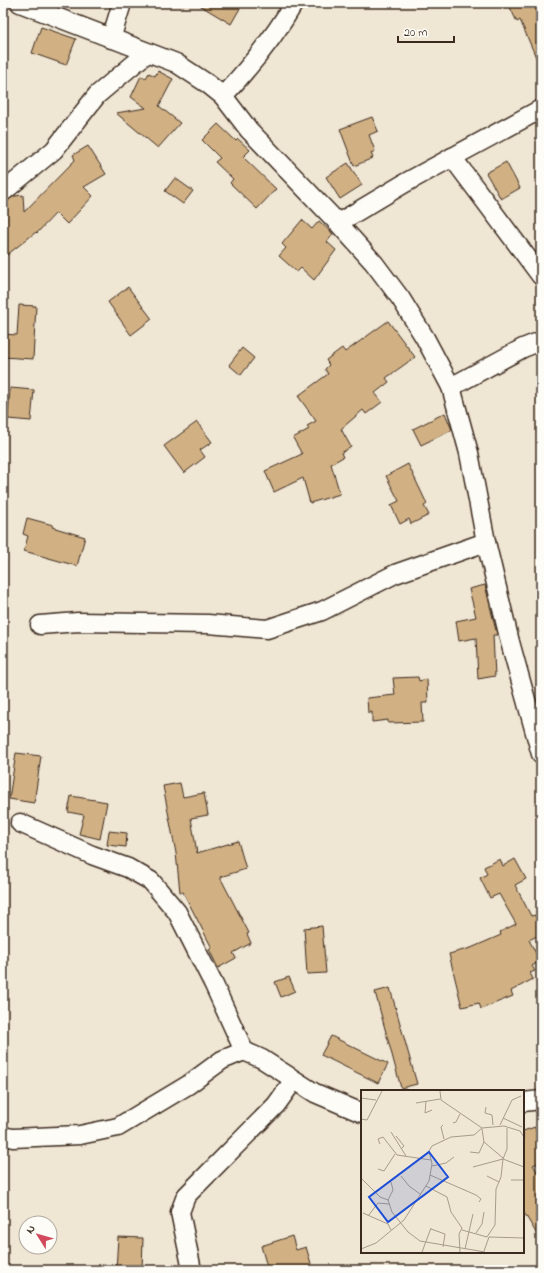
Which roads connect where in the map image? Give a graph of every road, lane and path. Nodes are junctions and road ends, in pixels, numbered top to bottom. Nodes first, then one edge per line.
1 (20, 3) edge
2 (122, 3) edge
3 (294, 3) edge
4 (110, 39) junction
5 (147, 53) junction
6 (223, 96) junction
7 (541, 109) edge
8 (452, 157) junction
9 (3, 192) edge
10 (338, 223) junction
11 (541, 276) edge
12 (541, 341) edge
13 (451, 387) junction
14 (486, 542) junction
15 (40, 624) dead end
16 (541, 754) edge
17 (20, 823) dead end
18 (244, 1051) junction
19 (294, 1080) junction
20 (541, 1100) edge
21 (524, 1102) edge
22 (361, 1113) edge
23 (3, 1136) edge
24 (192, 1270) edge

1 - 4 street
2 - 4 street
3 - 6 street
4 - 5 street
5 - 6 street
5 - 9 street
6 - 10 street
7 - 8 street
8 - 10 street
8 - 11 street
10 - 13 street
12 - 13 street
13 - 14 street
14 - 15 street
14 - 16 street
17 - 18 street
18 - 19 street
18 - 23 street
19 - 22 street
19 - 24 street
20 - 21 street

